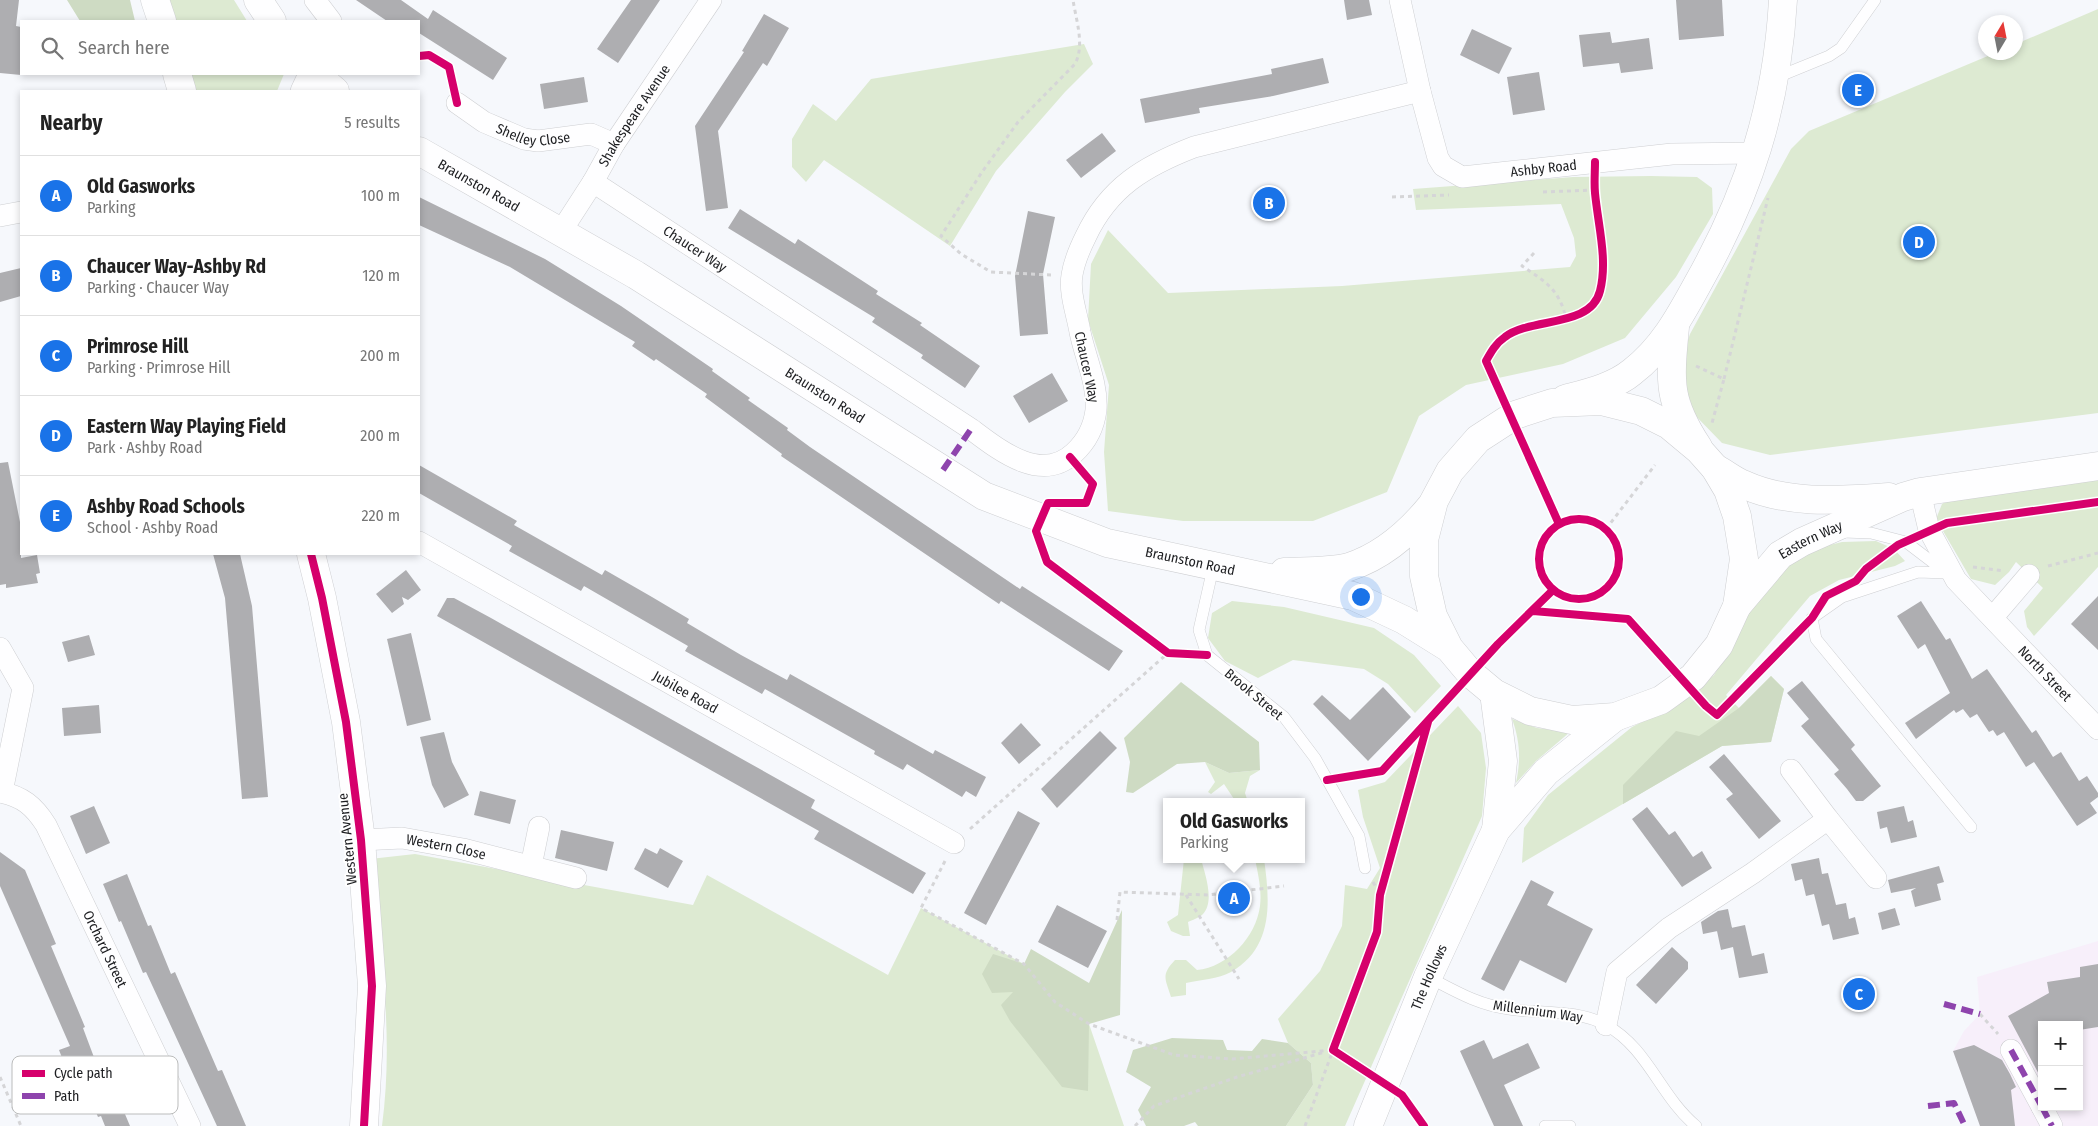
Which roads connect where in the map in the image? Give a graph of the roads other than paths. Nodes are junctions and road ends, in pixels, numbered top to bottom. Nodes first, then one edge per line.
1 (155, 0) edge
2 (258, 0) edge
3 (315, 0) edge
4 (711, 0) edge
5 (1400, 0) edge
6 (1783, 0) edge
7 (1875, 0) edge
8 (162, 20) edge
9 (271, 20) edge
10 (329, 20) edge
11 (177, 75) edge
12 (309, 75) edge
13 (316, 75) edge
14 (1775, 78) junction
15 (182, 90) edge
16 (301, 90) edge
17 (334, 90) edge
18 (1420, 91) junction
19 (458, 103) dead end
20 (614, 144) junction
21 (420, 151) edge
22 (1757, 153) junction
23 (593, 182) junction
24 (20, 212) edge
25 (0, 216) edge
26 (560, 233) junction
27 (1675, 325) junction
28 (1552, 403) junction
29 (1707, 459) junction
30 (2098, 466) edge
31 (1911, 495) junction
32 (1434, 502) junction
33 (1830, 531) junction
34 (420, 543) edge
35 (311, 555) edge
36 (1213, 568) junction
37 (1257, 574) junction
38 (2030, 575) dead end
39 (1951, 577) junction
40 (1737, 606) junction
41 (1993, 617) junction
42 (0, 648) edge
43 (1449, 648) junction
44 (1494, 693) junction
45 (1615, 717) junction
46 (2098, 729) edge
47 (1791, 770) dead end
48 (1, 792) edge
49 (1828, 819) junction
50 (539, 827) dead end
51 (1971, 827) dead end
52 (1496, 830) junction
53 (361, 840) junction
54 (954, 843) road end
55 (531, 866) junction
56 (1365, 868) dead end
57 (576, 878) dead end
58 (1876, 878) dead end
59 (1428, 977) junction
60 (1606, 1025) junction
61 (2011, 1050) road end
62 (157, 1056) edge
63 (2038, 1100) edge
64 (178, 1101) edge
65 (2044, 1111) edge
66 (190, 1126) edge
67 (364, 1126) edge
68 (1368, 1126) edge
69 (1545, 1126) edge
70 (1570, 1126) edge
71 (1696, 1126) edge
72 (2052, 1126) edge

1 - 8 main road
2 - 9 main road
3 - 10 street
4 - 20 street, Shakespeare Avenue
5 - 18 street, Ashby Road
6 - 14 main road
7 - 14 lane
11 - 15 main road
12 - 16 street
13 - 17 main road
14 - 22 main road
18 - 22 street, Ashby Road
18 - 23 street, Chaucer Way
19 - 20 street, Shelley Close
20 - 23 street, Shakespeare Avenue
21 - 26 main road, Braunston Road
22 - 27 main road
23 - 26 street, Shakespeare Avenue
24 - 25 street
26 - 36 main road, Braunston Road
27 - 28 main road
27 - 29 main road
28 - 29 main road
28 - 32 main road
29 - 31 main road, Eastern Way
29 - 40 main road
30 - 31 main road, Eastern Way
31 - 33 main road, Eastern Way
31 - 39 street, North Street
32 - 37 main road, Braunston Road
32 - 43 main road
33 - 39 lane
33 - 40 main road, Eastern Way
34 - 54 street, Jubilee Road
35 - 53 main road, Western Avenue
36 - 37 main road, Braunston Road
36 - 56 lane, Brook Street
37 - 43 main road, Braunston Road
38 - 41 street
39 - 41 street, North Street
39 - 51 lane
40 - 45 main road
41 - 46 street, North Street
42 - 48 street
43 - 44 main road
44 - 45 main road
44 - 52 main road
45 - 52 main road
47 - 49 street
48 - 62 street, Orchard Street
49 - 58 street
49 - 60 street
50 - 55 street
52 - 59 main road, The Hollows
53 - 55 street, Western Close
53 - 67 main road, Western Avenue
55 - 57 street, Western Close
59 - 60 lane, Millennium Way
59 - 68 main road, The Hollows
60 - 71 lane, Millennium Way
61 - 63 street
64 - 66 street, Orchard Street
65 - 72 street
69 - 70 lane

